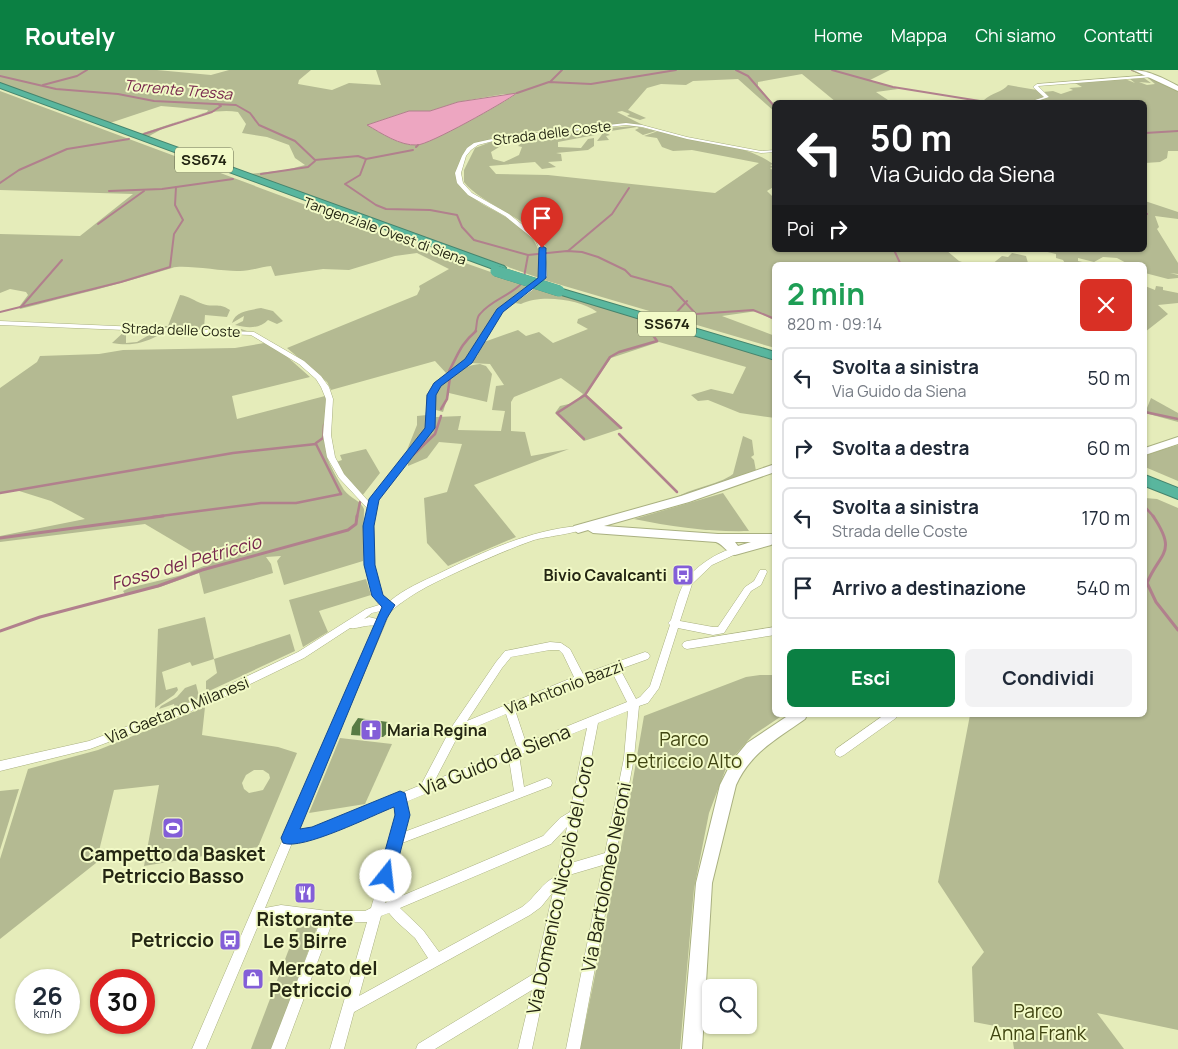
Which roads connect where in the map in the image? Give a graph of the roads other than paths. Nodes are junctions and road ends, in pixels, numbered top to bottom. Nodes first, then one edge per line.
1 (1136, 70) edge
2 (1152, 76) junction
3 (0, 87) edge
4 (1178, 89) edge
5 (1037, 100) edge
6 (772, 152) edge
7 (561, 290) junction
8 (0, 323) edge
9 (772, 349) edge
10 (772, 355) edge
11 (1178, 440) edge
12 (1147, 451) edge
13 (772, 469) edge
14 (1147, 471) edge
15 (1147, 480) edge
16 (1170, 484) edge
17 (1178, 494) edge
18 (371, 508) junction
19 (618, 524) junction
20 (578, 530) joint
21 (718, 538) junction
22 (772, 539) edge
23 (772, 540) edge
24 (735, 551) junction
25 (763, 572) dead end
26 (389, 605) junction
27 (380, 623) junction
28 (673, 623) junction
29 (344, 628) junction
30 (772, 631) edge
31 (688, 645) dead end
32 (646, 656) dead end
33 (614, 667) junction
34 (580, 679) junction
35 (639, 702) junction
36 (509, 708) junction
37 (797, 717) edge
38 (889, 717) edge
39 (593, 721) junction
40 (455, 731) junction
41 (518, 750) junction
42 (840, 752) dead end
43 (0, 766) edge
44 (547, 783) dead end
45 (426, 787) junction
46 (520, 793) junction
47 (400, 798) junction
48 (575, 815) junction
49 (288, 838) junction
50 (396, 840) junction
51 (610, 857) junction
52 (563, 875) junction
53 (391, 906) junction
54 (375, 912) junction
55 (255, 916) junction
56 (328, 917) junction
57 (438, 960) junction
58 (542, 976) junction
59 (349, 1008) junction
60 (199, 1049) edge
61 (278, 1049) edge
62 (337, 1049) edge
63 (423, 1049) edge
64 (525, 1049) edge
65 (572, 1049) edge
66 (692, 1049) edge

1 - 2 street
2 - 4 street
2 - 5 street
3 - 7 highway, Tangenziale Ovest di Siena / SS674, bridge
6 - 18 street, Strada delle Coste
7 - 9 highway, Tangenziale Ovest di Siena / SS674
7 - 10 highway, Tangenziale Ovest di Siena / SS674
8 - 18 street, Strada delle Coste
11 - 12 street
13 - 19 street
14 - 16 highway
15 - 16 highway
16 - 17 highway
18 - 26 street, Strada delle Coste
19 - 20 street
19 - 21 street
20 - 26 street, Via Gaetano Milanesi
21 - 22 street
21 - 24 street
23 - 24 street
24 - 28 street
25 - 28 street
26 - 27 street
26 - 29 street, Via Gaetano Milanesi
27 - 29 street, Via Gaetano Milanesi
27 - 49 street
28 - 35 street
29 - 43 street, Via Gaetano Milanesi
30 - 31 street
32 - 33 street, Via Antonio Bazzi
33 - 34 street, Via Antonio Bazzi
33 - 35 street
34 - 36 street, Via Antonio Bazzi
34 - 40 street
35 - 39 street, Via Guido da Siena
35 - 51 street, Via Bartolomeo Neroni
36 - 40 street, Via Antonio Bazzi
36 - 41 street
37 - 66 street
38 - 42 street
39 - 41 street, Via Guido da Siena
39 - 48 street, Via Domenico Niccolò del Coro
40 - 45 street
41 - 45 street, Via Guido da Siena
41 - 46 street
44 - 46 street
45 - 47 street, Via Guido da Siena
46 - 50 street
47 - 49 street, Via Guido da Siena
47 - 50 street
48 - 52 street, Via Domenico Niccolò del Coro
48 - 53 street
49 - 55 street
50 - 54 street
51 - 52 street
51 - 65 street, Via Bartolomeo Neroni
52 - 57 street
52 - 58 street, Via Domenico Niccolò del Coro
53 - 54 street
53 - 57 street
54 - 56 street
54 - 59 street
55 - 56 street
55 - 60 street
56 - 61 street
57 - 59 street
58 - 63 street
58 - 64 street, Via Domenico Niccolò del Coro
59 - 62 street

